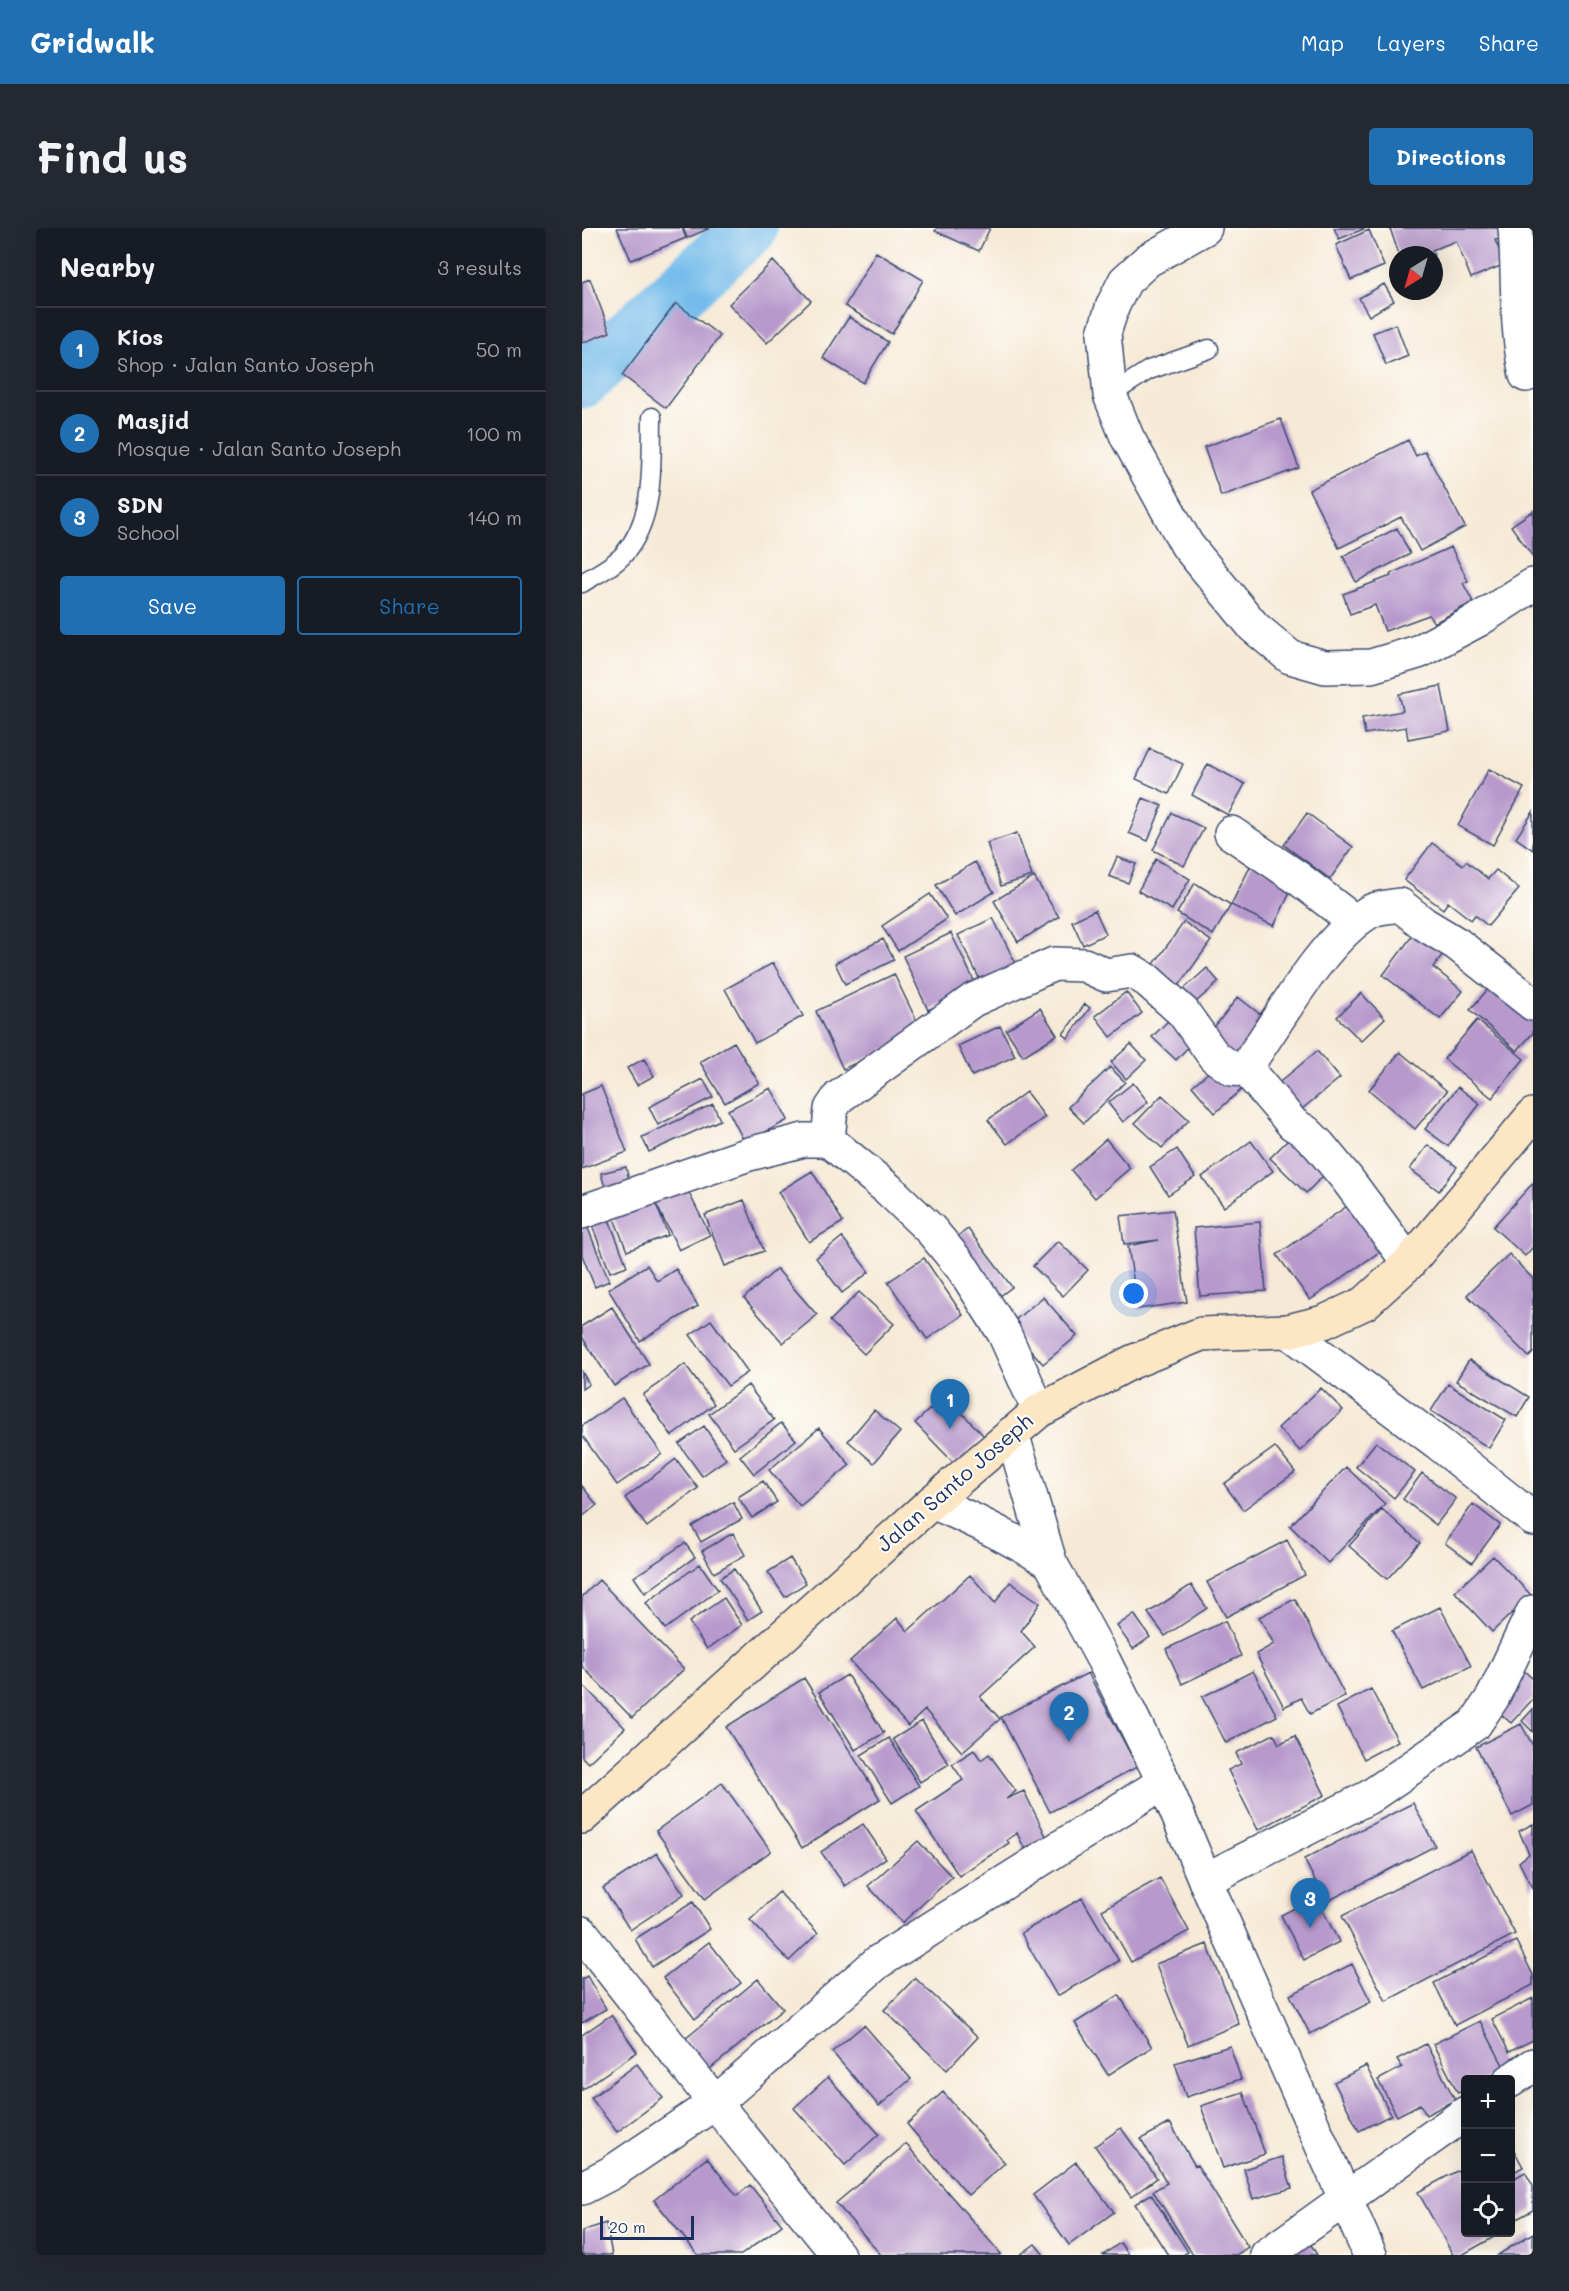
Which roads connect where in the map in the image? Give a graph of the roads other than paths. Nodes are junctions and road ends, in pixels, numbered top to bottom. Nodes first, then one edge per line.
1 (1205, 228) edge
2 (1515, 228) edge
3 (1209, 349) dead end
4 (1533, 372) edge
5 (1110, 395) junction
6 (652, 417) dead end
7 (582, 583) edge
8 (1533, 585) edge
9 (1231, 833) dead end
10 (1355, 922) junction
11 (1533, 1004) edge
12 (1247, 1070) junction
13 (1533, 1115) edge
14 (828, 1140) junction
15 (582, 1212) edge
16 (1409, 1263) junction
17 (1288, 1331) junction
18 (1039, 1411) junction
19 (1012, 1433) junction
20 (932, 1502) junction
21 (1533, 1519) edge
22 (1050, 1562) junction
23 (1533, 1612) edge
24 (1164, 1782) junction
25 (582, 1816) edge
26 (1205, 1880) junction
27 (582, 1933) edge
28 (1533, 2065) edge
29 (1515, 2078) edge
30 (715, 2103) junction
31 (1461, 2117) edge
32 (582, 2188) edge
33 (1345, 2198) junction
34 (838, 2255) edge
35 (1267, 2255) edge
36 (1370, 2255) edge

1 - 5 street
2 - 4 street
3 - 5 lane
5 - 8 street
6 - 7 lane
9 - 10 street
10 - 11 street
10 - 12 street
12 - 14 street
12 - 16 street
13 - 16 main road
14 - 15 street
14 - 18 street, Jalan Santo Joseph
16 - 17 main road
17 - 18 main road
17 - 21 street
18 - 19 main road, Jalan Santo Joseph
19 - 20 main road, Jalan Santo Joseph
19 - 22 street
20 - 22 street
20 - 25 main road, Jalan Santo Joseph
22 - 24 street
23 - 26 street
24 - 26 street
24 - 30 street
26 - 33 street
27 - 30 street
28 - 29 street
30 - 32 street
30 - 34 street
31 - 33 street
33 - 35 street
33 - 36 street

